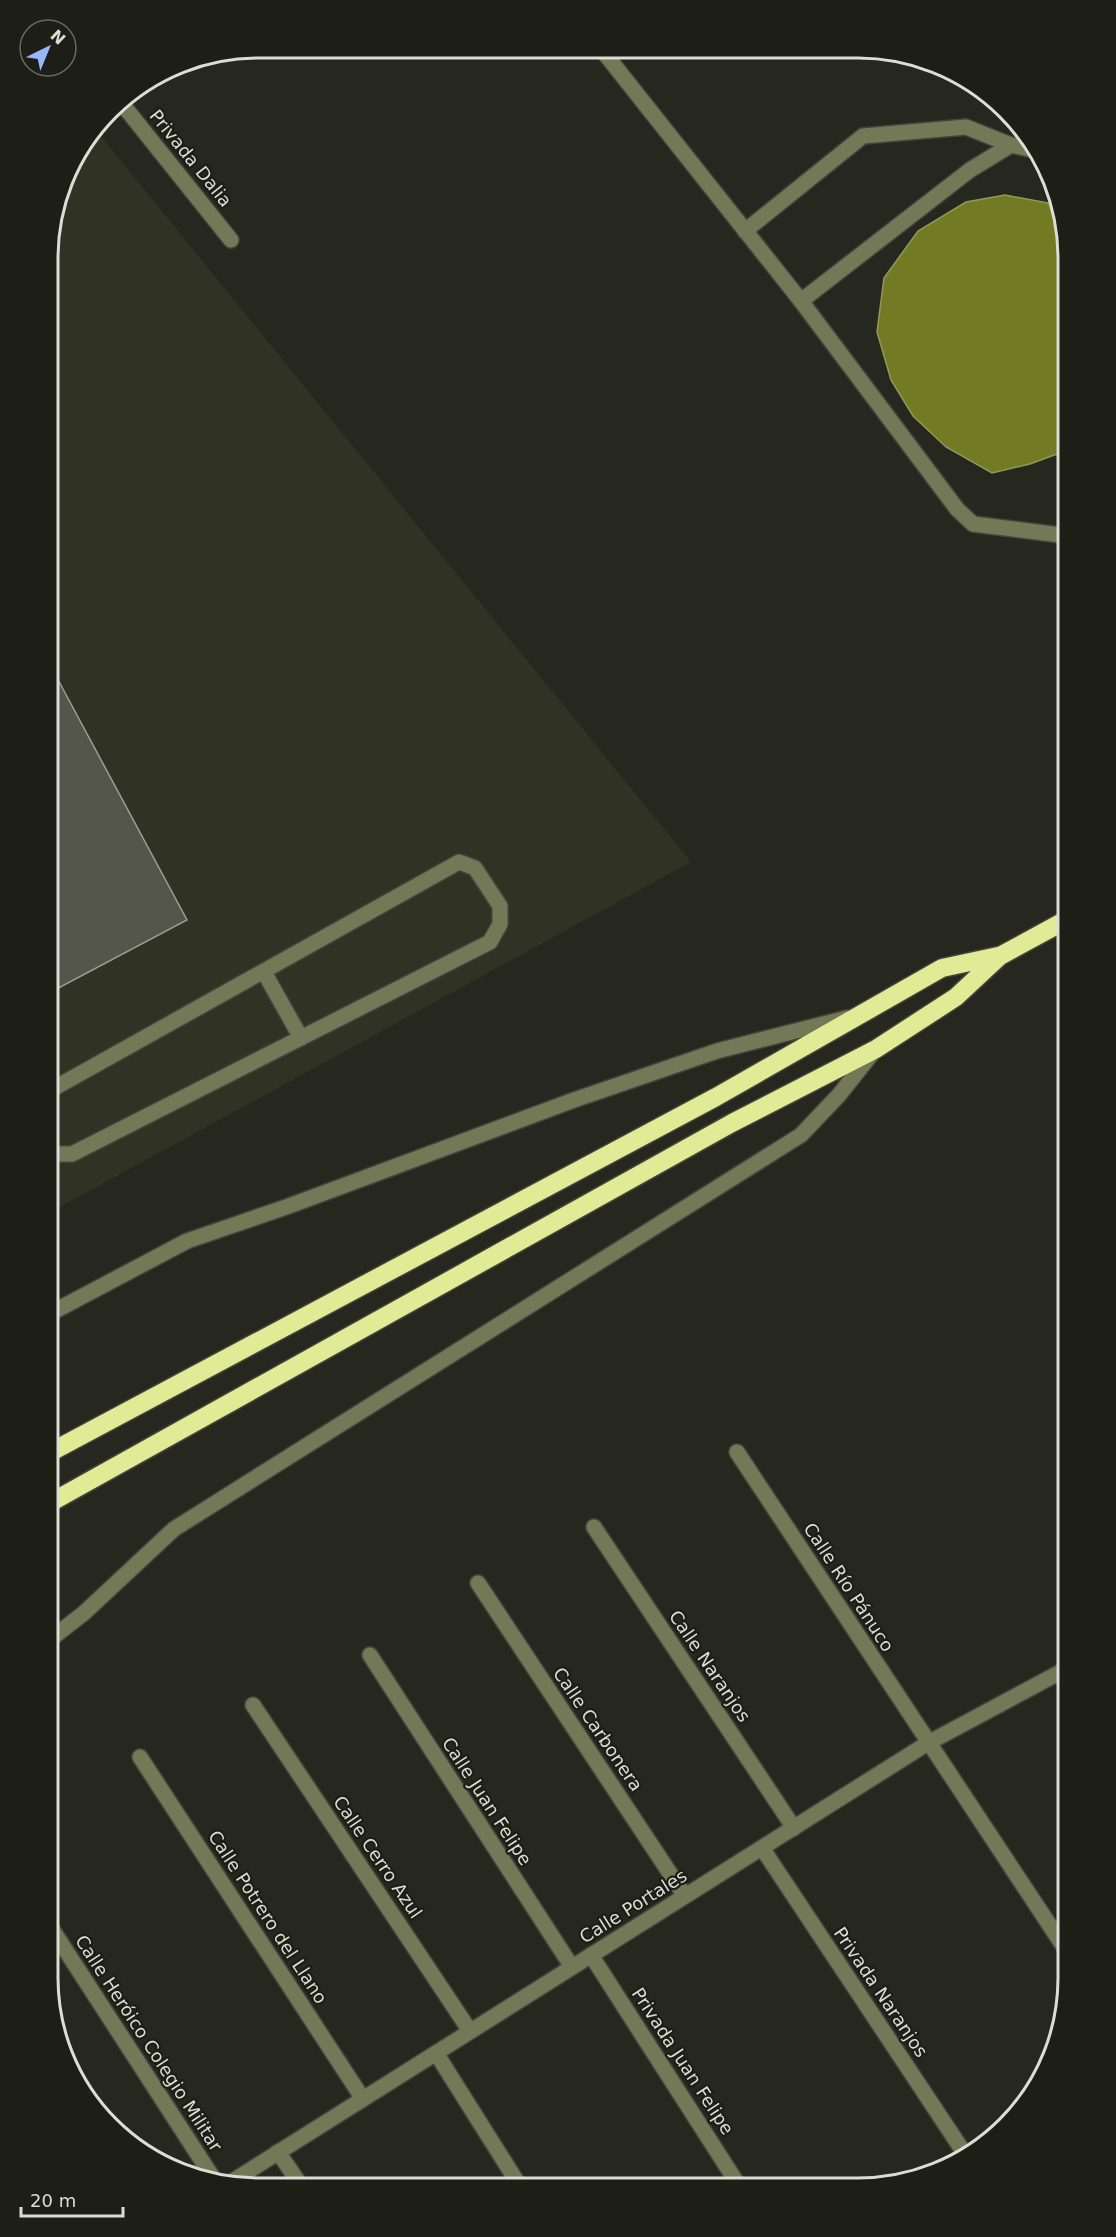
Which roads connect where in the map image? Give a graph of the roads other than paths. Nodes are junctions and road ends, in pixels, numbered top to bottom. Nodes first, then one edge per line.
1 (608, 58) edge
2 (126, 109) edge
3 (1011, 145) junction
4 (1025, 149) edge
5 (745, 231) junction
6 (231, 240) dead end
7 (801, 300) junction
8 (1058, 535) edge
9 (1058, 925) edge
10 (1000, 956) junction
11 (264, 972) junction
12 (856, 1016) junction
13 (300, 1038) junction
14 (876, 1049) junction
15 (59, 1086) edge
16 (58, 1154) edge
17 (58, 1309) edge
18 (58, 1448) edge
19 (736, 1452) dead end
20 (58, 1498) edge
21 (594, 1527) dead end
22 (478, 1583) dead end
23 (58, 1633) edge
24 (370, 1656) dead end
25 (1057, 1674) edge
26 (252, 1705) dead end
27 (928, 1743) junction
28 (140, 1757) dead end
29 (794, 1828) junction
30 (762, 1848) junction
31 (685, 1896) junction
32 (1057, 1937) edge
33 (58, 1938) edge
34 (591, 1955) junction
35 (572, 1967) junction
36 (470, 2031) junction
37 (436, 2053) junction
38 (363, 2099) junction
39 (962, 2149) edge
40 (278, 2152) junction
41 (210, 2173) edge
42 (239, 2177) edge
43 (296, 2178) edge
44 (515, 2178) edge
45 (734, 2178) edge

1 - 5 street
2 - 6 street, Privada Dalia
3 - 4 street
3 - 5 street
3 - 7 street
5 - 7 street
7 - 8 street
9 - 10 highway
10 - 12 highway
10 - 14 highway
11 - 13 street
11 - 13 street
11 - 15 street
12 - 17 street
12 - 18 highway
13 - 16 street
14 - 20 highway
14 - 23 street
19 - 27 street, Calle Río Pánuco
21 - 29 street, Calle Naranjos
22 - 31 street, Calle Carbonera
24 - 35 street, Calle Juan Felipe
25 - 27 street, Calle Portales
26 - 36 street, Calle Cerro Azul
27 - 29 street, Calle Portales
27 - 32 street, Calle Río Pánuco
28 - 38 street, Calle Potrero del Llano
29 - 30 street, Calle Portales
30 - 31 street, Calle Portales
30 - 39 street, Privada Naranjos
31 - 34 street, Calle Portales
33 - 41 street, Calle Heróico Colegio Militar
34 - 35 street, Calle Portales
34 - 45 street, Privada Juan Felipe
35 - 36 street, Calle Portales
36 - 37 street, Calle Portales
37 - 38 street, Calle Portales
37 - 44 street
38 - 40 street, Calle Portales
40 - 42 street, Calle Portales
40 - 43 street

